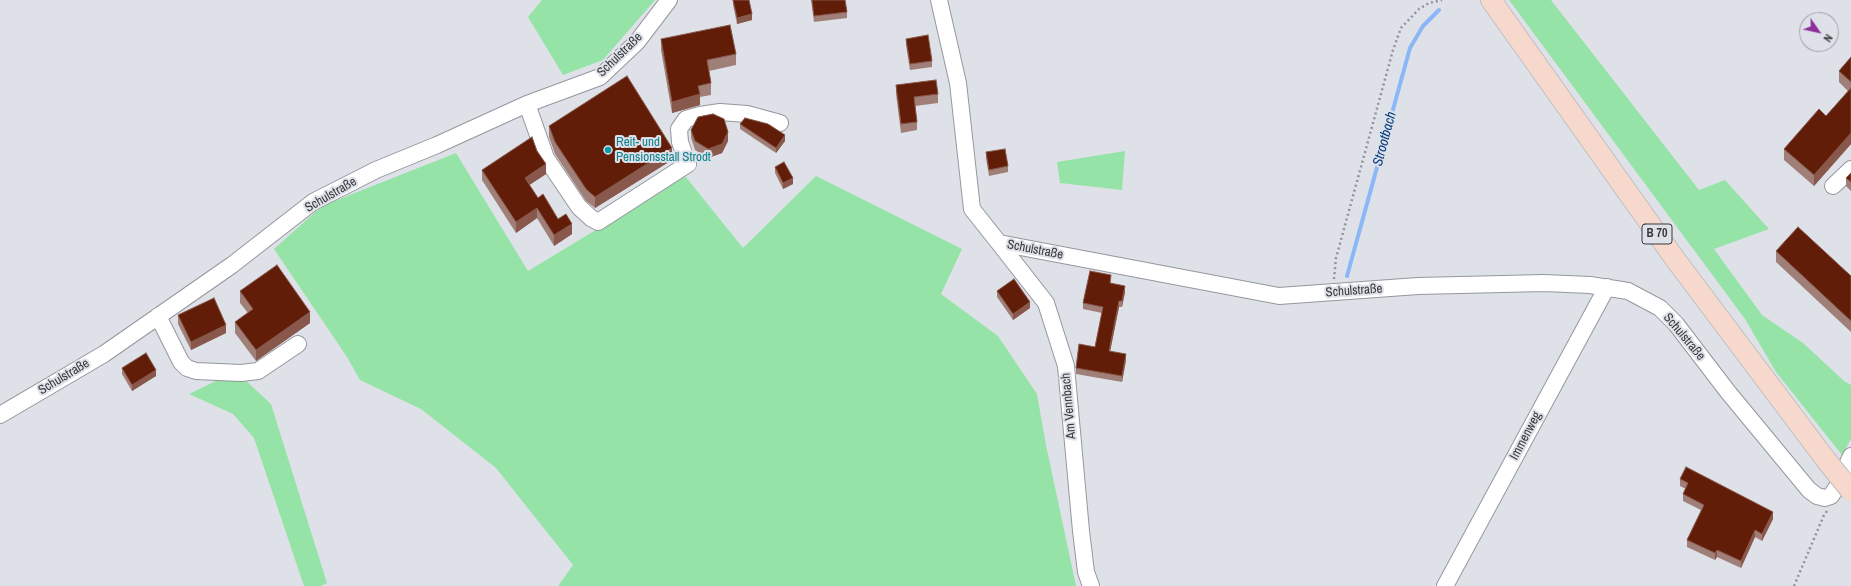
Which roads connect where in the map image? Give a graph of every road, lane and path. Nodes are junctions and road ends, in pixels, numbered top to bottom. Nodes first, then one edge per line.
1 (669, 0) edge
2 (939, 0) edge
3 (1442, 0) edge
4 (1492, 2) edge
5 (527, 104) junction
6 (780, 123) dead end
7 (1851, 169) edge
8 (1833, 186) dead end
9 (999, 243) junction
10 (1607, 287) junction
11 (1332, 293) junction
12 (158, 316) junction
13 (298, 344) dead end
14 (0, 415) edge
15 (1851, 456) edge
16 (1851, 491) edge
17 (1830, 508) dead end
18 (1090, 586) edge
19 (1445, 586) edge
20 (1794, 586) edge

1 - 5 street, Schulstraße
2 - 9 street, Schulstraße
3 - 11 path
4 - 16 main road, B 70, bridge
5 - 6 street
5 - 12 street, Schulstraße
7 - 8 street
9 - 11 street, Schulstraße
9 - 18 street, Am Vennbach
10 - 11 street, Schulstraße
10 - 15 street, Schulstraße
10 - 19 street, Immenweg
12 - 13 street
12 - 14 street, Schulstraße
17 - 20 path

